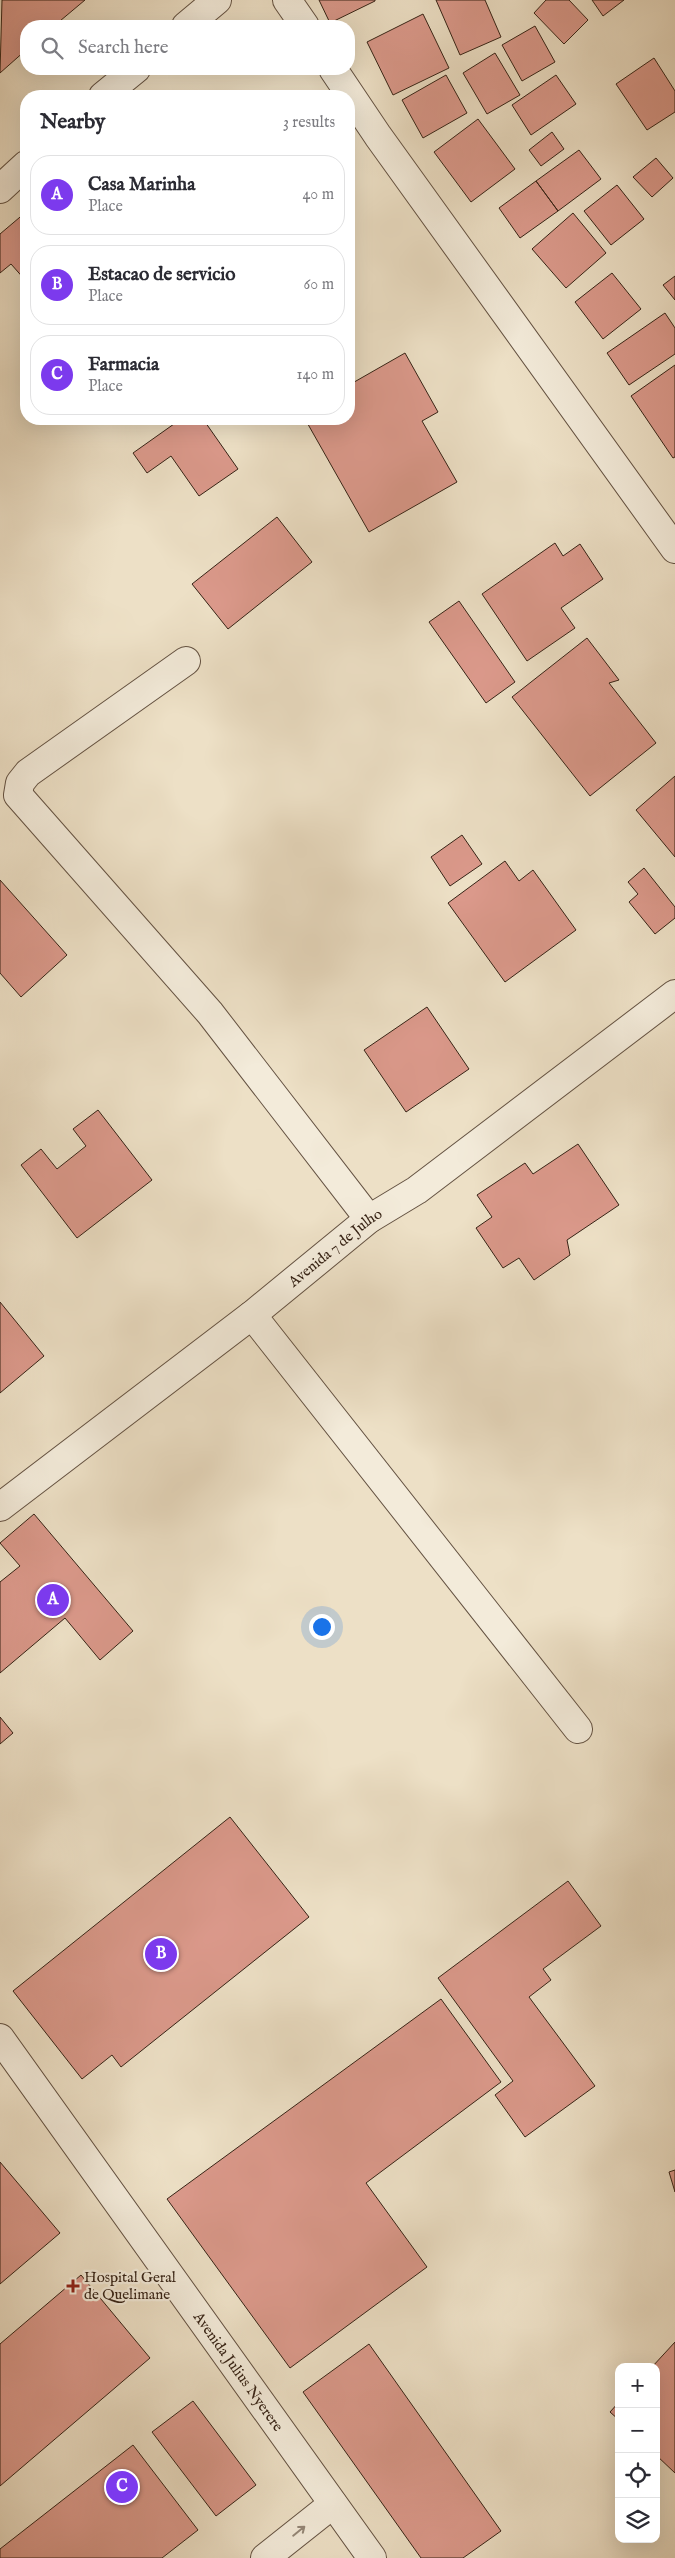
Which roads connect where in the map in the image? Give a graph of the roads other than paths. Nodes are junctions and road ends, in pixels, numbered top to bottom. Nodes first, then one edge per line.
1 (217, 0) edge
2 (287, 0) edge
3 (193, 20) edge
4 (301, 20) edge
5 (129, 75) edge
6 (337, 75) edge
7 (110, 90) edge
8 (347, 90) edge
9 (355, 101) edge
10 (20, 171) edge
11 (0, 189) edge
12 (675, 549) edge
13 (186, 661) dead end
14 (675, 994) edge
15 (369, 1219) junction
16 (252, 1315) junction
17 (0, 1507) edge
18 (578, 1729) dead end
19 (0, 2038) edge
20 (333, 2504) junction
21 (265, 2558) edge
22 (373, 2558) edge

1 - 3 street
2 - 4 street
5 - 7 street
6 - 8 street
9 - 12 street
10 - 11 street
13 - 15 street
14 - 15 street, Avenida 7 de Julho
15 - 16 street, Avenida 7 de Julho
16 - 17 street, Avenida 7 de Julho
16 - 18 street
19 - 20 street, Avenida Julius Nyerere
21 -> 20 street
20 - 22 street, Avenida Julius Nyerere

